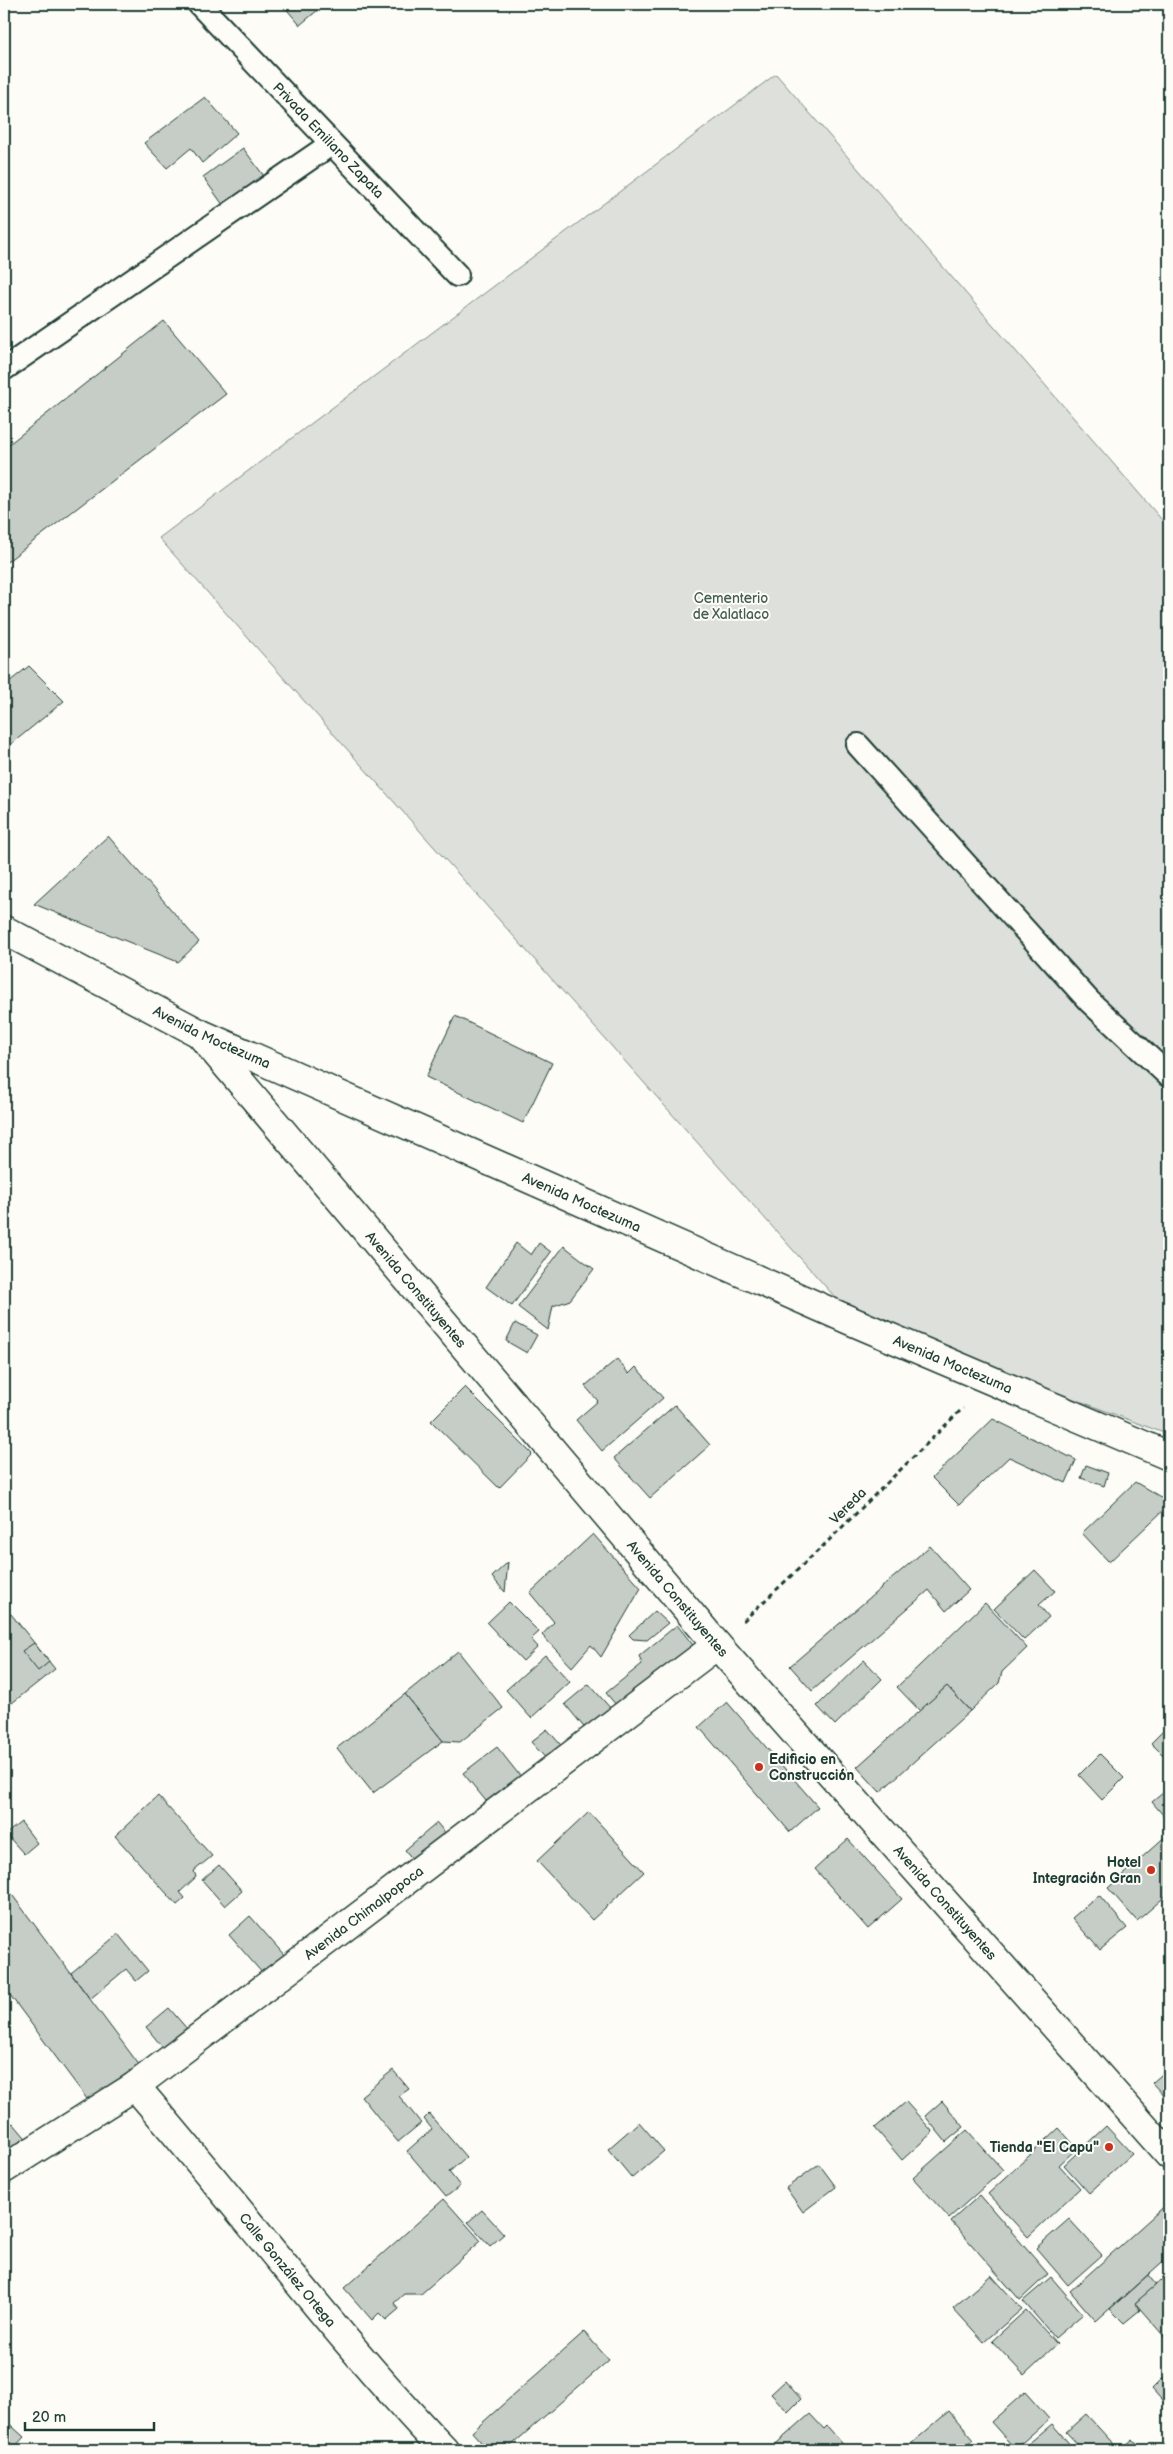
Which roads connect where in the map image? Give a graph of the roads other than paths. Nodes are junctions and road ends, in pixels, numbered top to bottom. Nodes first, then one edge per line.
1 (199, 4) edge
2 (332, 144) junction
3 (457, 275) dead end
4 (4, 369) edge
5 (858, 744) dead end
6 (4, 930) edge
7 (199, 1032) junction
8 (1169, 1076) edge
9 (1169, 1456) edge
10 (717, 1645) junction
11 (135, 2086) junction
12 (1169, 2155) edge
13 (4, 2169) edge
14 (444, 2450) edge

1 - 2 lane, Privada Emiliano Zapata
2 - 3 lane, Privada Emiliano Zapata
2 - 4 lane
5 - 8 lane
6 - 7 main road, Avenida Moctezuma
7 - 9 main road, Avenida Moctezuma
7 - 10 main road, Avenida Constituyentes
10 - 11 main road, Avenida Chimalpopoca
10 - 12 main road, Avenida Constituyentes
11 - 13 main road, Avenida Chimalpopoca
11 - 14 main road, Calle González Ortega

